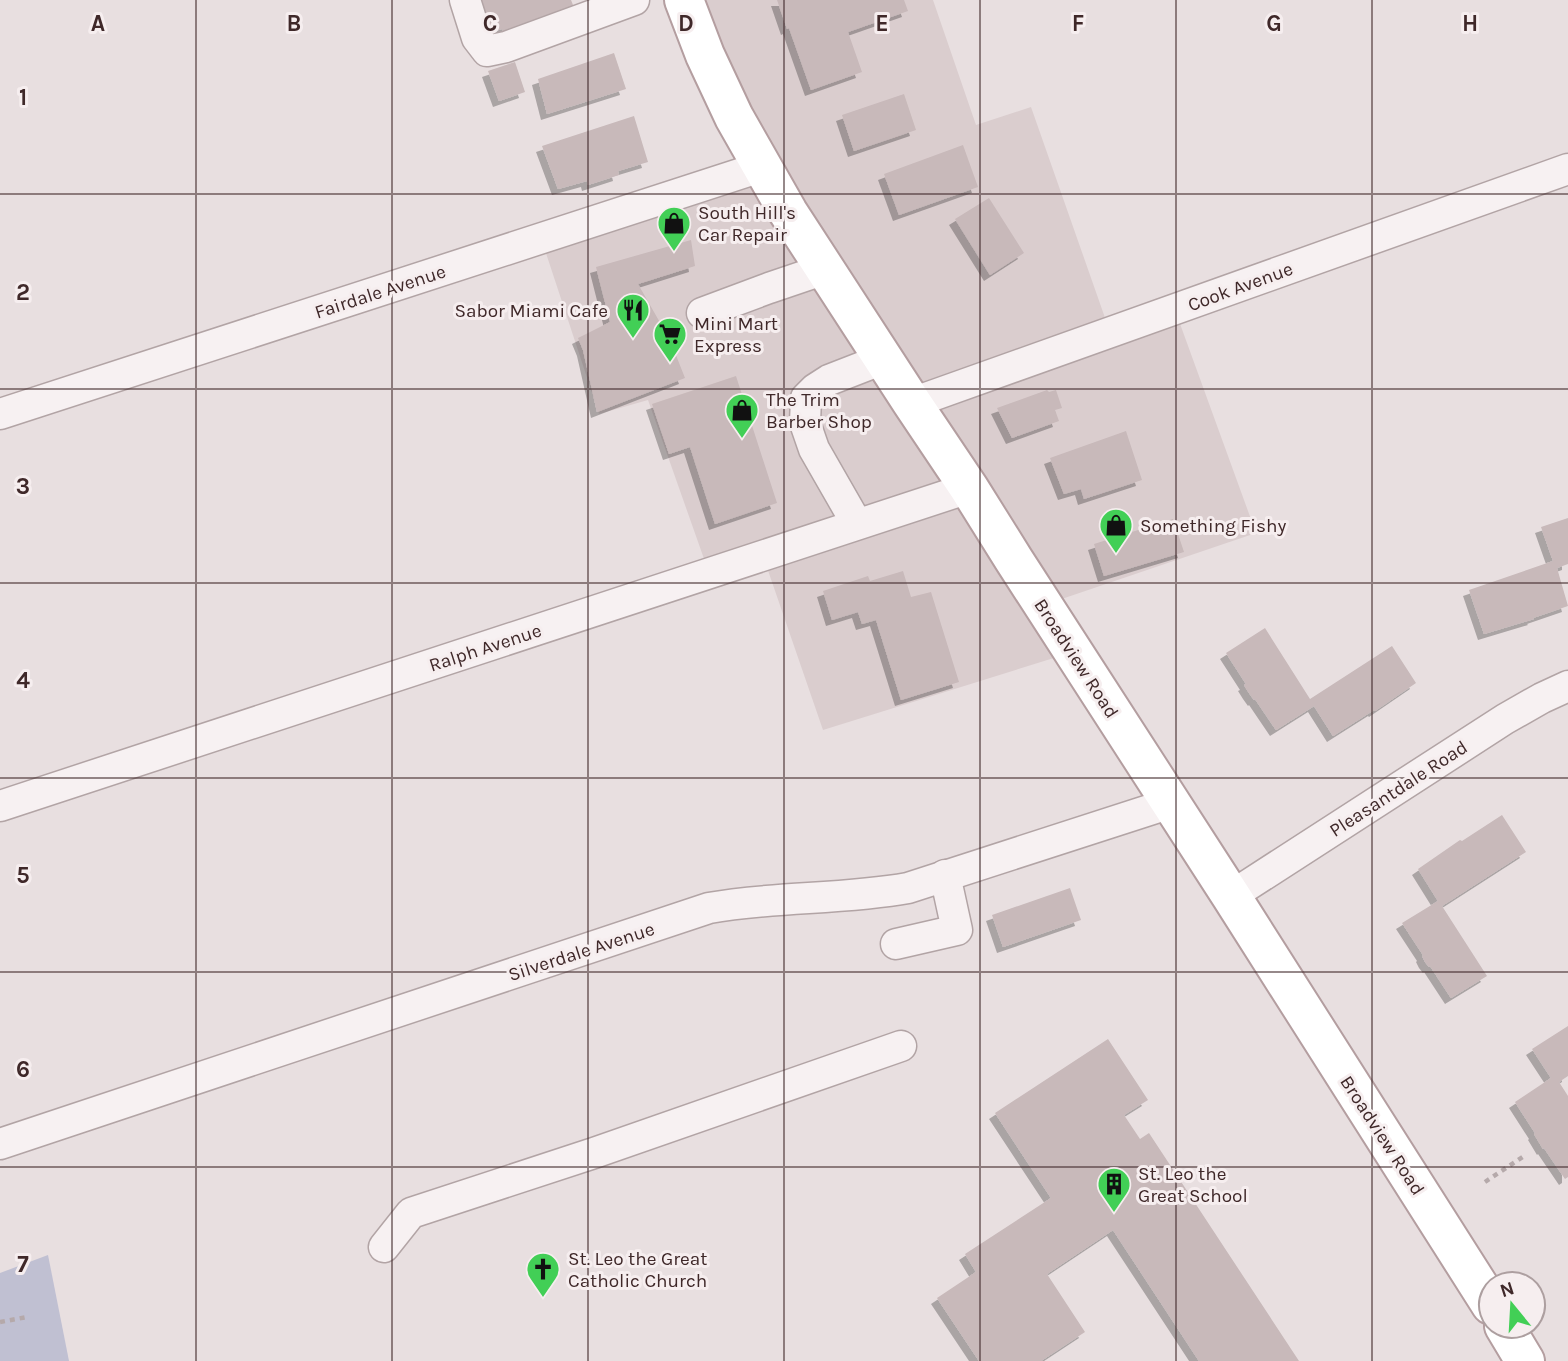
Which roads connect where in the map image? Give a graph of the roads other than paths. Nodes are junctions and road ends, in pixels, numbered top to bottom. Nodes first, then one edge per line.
1 (465, 0) edge
2 (634, 0) edge
3 (684, 0) edge
4 (761, 167) junction
5 (1568, 169) edge
6 (825, 269) junction
7 (702, 313) dead end
8 (883, 359) junction
9 (912, 403) junction
10 (0, 414) edge
11 (969, 488) junction
12 (857, 524) junction
13 (1568, 686) edge
14 (1171, 803) junction
15 (0, 806) edge
16 (945, 875) junction
17 (1231, 896) junction
18 (896, 944) dead end
19 (901, 1046) dead end
20 (0, 1144) edge
21 (384, 1247) dead end
22 (1477, 1283) edge
23 (1512, 1340) edge
24 (1525, 1361) edge

1 - 2 street
3 - 4 main road, Broadview Road
4 - 6 main road, Broadview Road
4 - 10 street, Fairdale Avenue
5 - 9 street, Cook Avenue
6 - 7 street
6 - 8 main road, Broadview Road
8 - 9 main road, Broadview Road
8 - 12 street
9 - 11 main road, Broadview Road
11 - 12 street, Ralph Avenue
11 - 14 main road, Broadview Road
12 - 15 street, Ralph Avenue
13 - 17 street, Pleasantdale Road
14 - 16 street, Silverdale Avenue
14 - 17 main road, Broadview Road
16 - 18 street
16 - 20 street, Silverdale Avenue
17 - 22 main road, Broadview Road
19 - 21 street
23 - 24 main road

